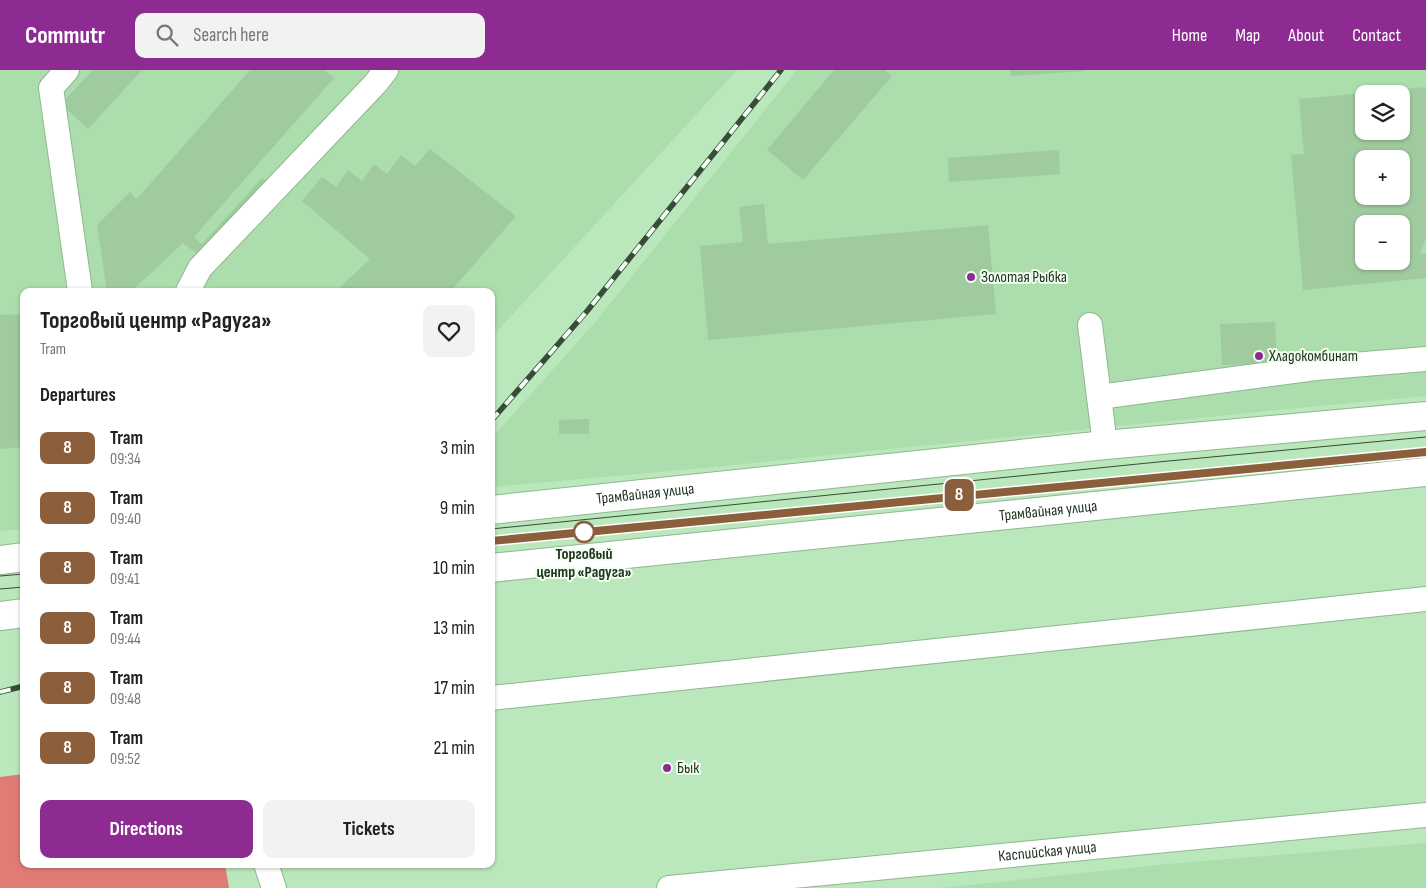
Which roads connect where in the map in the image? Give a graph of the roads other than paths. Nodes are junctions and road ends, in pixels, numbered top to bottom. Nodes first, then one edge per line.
1 (67, 70) edge
2 (386, 70) edge
3 (80, 288) edge
4 (190, 288) edge
5 (1090, 325) dead end
6 (1426, 359) edge
7 (1099, 397) junction
8 (1426, 416) edge
9 (1105, 445) junction
10 (1426, 472) edge
11 (495, 510) edge
12 (20, 558) edge
13 (0, 560) edge
14 (495, 568) edge
15 (1426, 599) edge
16 (20, 614) edge
17 (0, 616) edge
18 (495, 698) edge
19 (1426, 815) edge
20 (267, 868) edge
21 (274, 888) edge
22 (669, 888) edge

1 - 3 street
2 - 4 street
5 - 7 street
6 - 7 street
7 - 9 street
8 - 9 main road, Трамвайная улица
9 - 11 main road, Трамвайная улица
10 - 14 main road, Трамвайная улица
12 - 13 main road
15 - 18 street
16 - 17 main road
19 - 22 street, Каспийская улица
20 - 21 street

